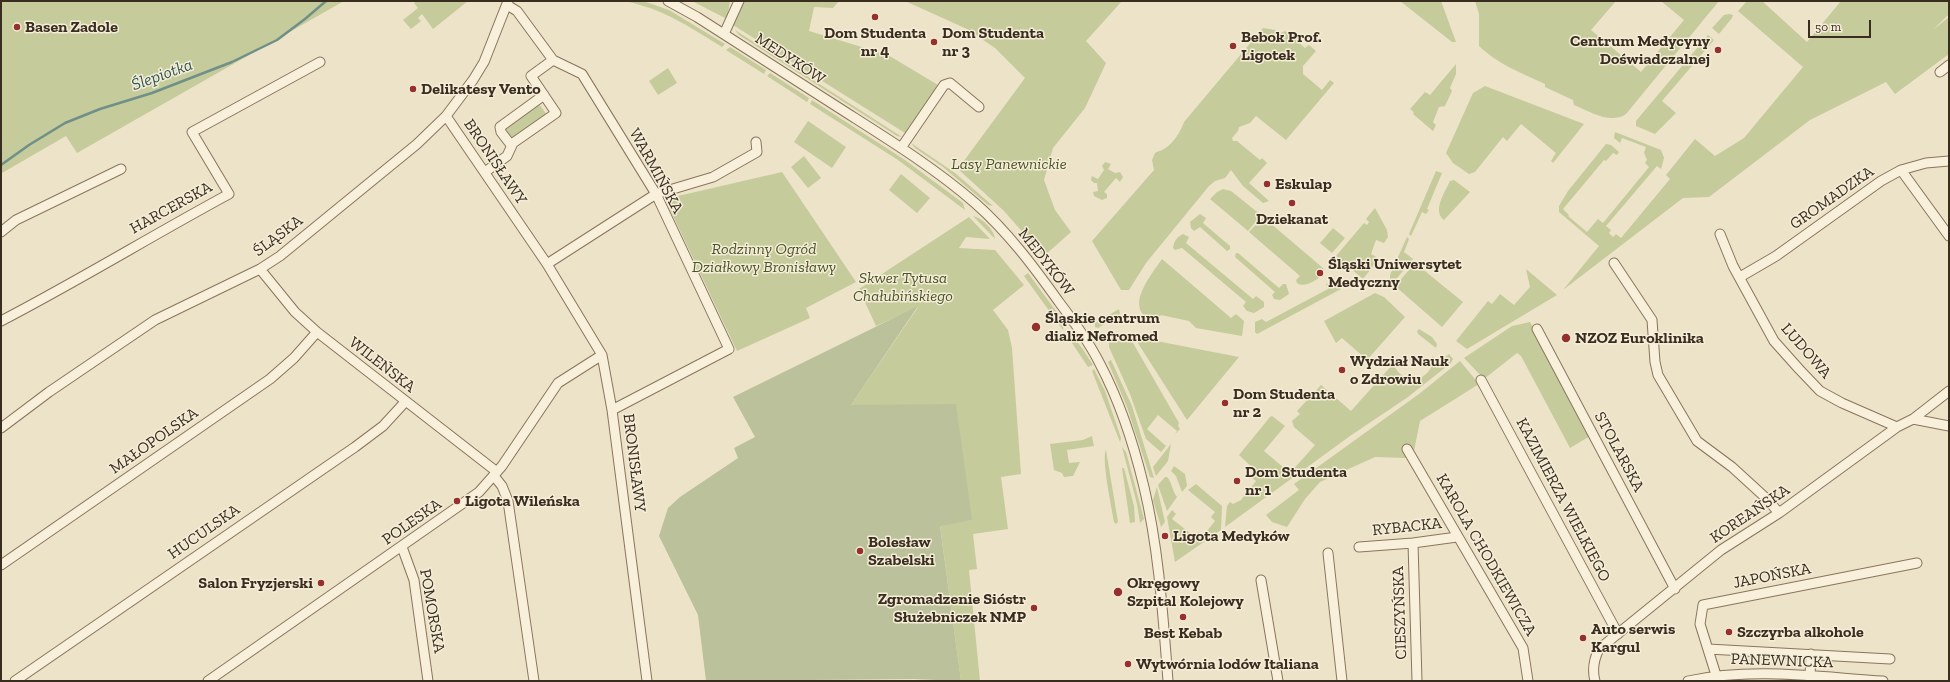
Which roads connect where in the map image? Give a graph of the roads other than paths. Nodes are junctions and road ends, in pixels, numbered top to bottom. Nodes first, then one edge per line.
1 (668, 1) edge
2 (739, 1) edge
3 (507, 3) edge
4 (724, 34) junction
5 (553, 60) junction
6 (320, 62) dead end
7 (1949, 65) edge
8 (1940, 72) dead end
9 (544, 95) junction
10 (979, 107) dead end
11 (446, 116) junction
12 (756, 142) dead end
13 (511, 146) junction
14 (901, 148) junction
15 (1949, 161) edge
16 (121, 169) dead end
17 (1900, 170) junction
18 (485, 172) junction
19 (656, 194) junction
20 (1, 232) edge
21 (1720, 234) dead end
22 (1949, 236) edge
23 (1614, 263) dead end
24 (547, 264) junction
25 (260, 269) junction
26 (1740, 277) junction
27 (1, 322) edge
28 (1537, 329) dead end
29 (316, 332) junction
30 (602, 355) junction
31 (1481, 380) dead end
32 (1949, 391) edge
33 (405, 402) junction
34 (612, 410) junction
35 (1913, 420) junction
36 (1949, 426) edge
37 (1897, 427) junction
38 (1, 428) edge
39 (1407, 449) dead end
40 (496, 474) junction
41 (1779, 513) junction
42 (1457, 537) junction
43 (1413, 543) junction
44 (402, 547) junction
45 (1359, 547) dead end
46 (1328, 553) dead end
47 (1917, 563) dead end
48 (1, 565) edge
49 (1261, 580) dead end
50 (1675, 589) junction
51 (1618, 634) junction
52 (1708, 649) junction
53 (1811, 654) junction
54 (1890, 659) dead end
55 (1716, 675) junction
56 (1810, 677) junction
57 (1778, 678) edge
58 (1852, 680) edge
59 (15, 681) edge
60 (208, 681) edge
61 (428, 681) edge
62 (534, 681) edge
63 (647, 681) edge
64 (1168, 681) edge
65 (1278, 681) edge
66 (1342, 681) edge
67 (1417, 681) edge
68 (1528, 681) edge
69 (1595, 681) edge
70 (1688, 681) edge
71 (1883, 681) edge

1 - 4 street, MEDYKÓW
2 - 4 street
3 - 5 street, WARMIŃSKA
3 - 11 street, ŚLĄSKA
4 - 14 street, MEDYKÓW
5 - 9 street
5 - 19 street, WARMIŃSKA
6 - 27 street, HARCERSKA
7 - 8 street
9 - 13 street
9 - 13 street
10 - 14 street
11 - 18 street, BRONISŁAWY
11 - 25 street, ŚLĄSKA
12 - 19 street
13 - 18 street
14 - 64 street, MEDYKÓW
15 - 17 street, GROMADZKA
16 - 20 street
17 - 22 street
17 - 26 street, GROMADZKA
18 - 24 street, BRONISŁAWY
19 - 24 street
19 - 34 street, WARMIŃSKA
21 - 26 street, LUDOWA
23 - 41 street
24 - 30 street, BRONISŁAWY
25 - 29 street, WILEŃSKA
25 - 38 street, ŚLĄSKA
26 - 37 street, LUDOWA
28 - 50 street, STOLARSKA
29 - 33 street, WILEŃSKA
29 - 48 street, MAŁOPOLSKA
30 - 34 street, BRONISŁAWY
30 - 40 street, POLESKA
31 - 51 street, KAZIMIERZA WIELKIEGO
32 - 35 street, KOREAŃSKA
33 - 40 street, WILEŃSKA
33 - 59 street, HUCULSKA
34 - 63 street, BRONISŁAWY
35 - 36 street
35 - 37 street, KOREAŃSKA
37 - 41 street, KOREAŃSKA
39 - 42 street, KAROLA CHODKIEWICZA
40 - 44 street, POLESKA
40 - 62 street, WILEŃSKA
41 - 50 street, KOREAŃSKA
42 - 43 street, RYBACKA
42 - 68 street, KAROLA CHODKIEWICZA
43 - 45 street, RYBACKA
43 - 67 street, CIESZYŃSKA
44 - 60 street, POLESKA
44 - 61 street, POMORSKA
46 - 66 street
47 - 52 street, JAPOŃSKA
49 - 65 street
50 - 51 street, KOREAŃSKA
51 - 69 street, KOREAŃSKA
52 - 53 street
52 - 55 street, JAPOŃSKA
53 - 54 street
53 - 56 street
55 - 57 street, PANEWNICKA
55 - 70 street, PANEWNICKA
56 - 57 street, PANEWNICKA
56 - 58 street, PANEWNICKA
58 - 71 street, PANEWNICKA

